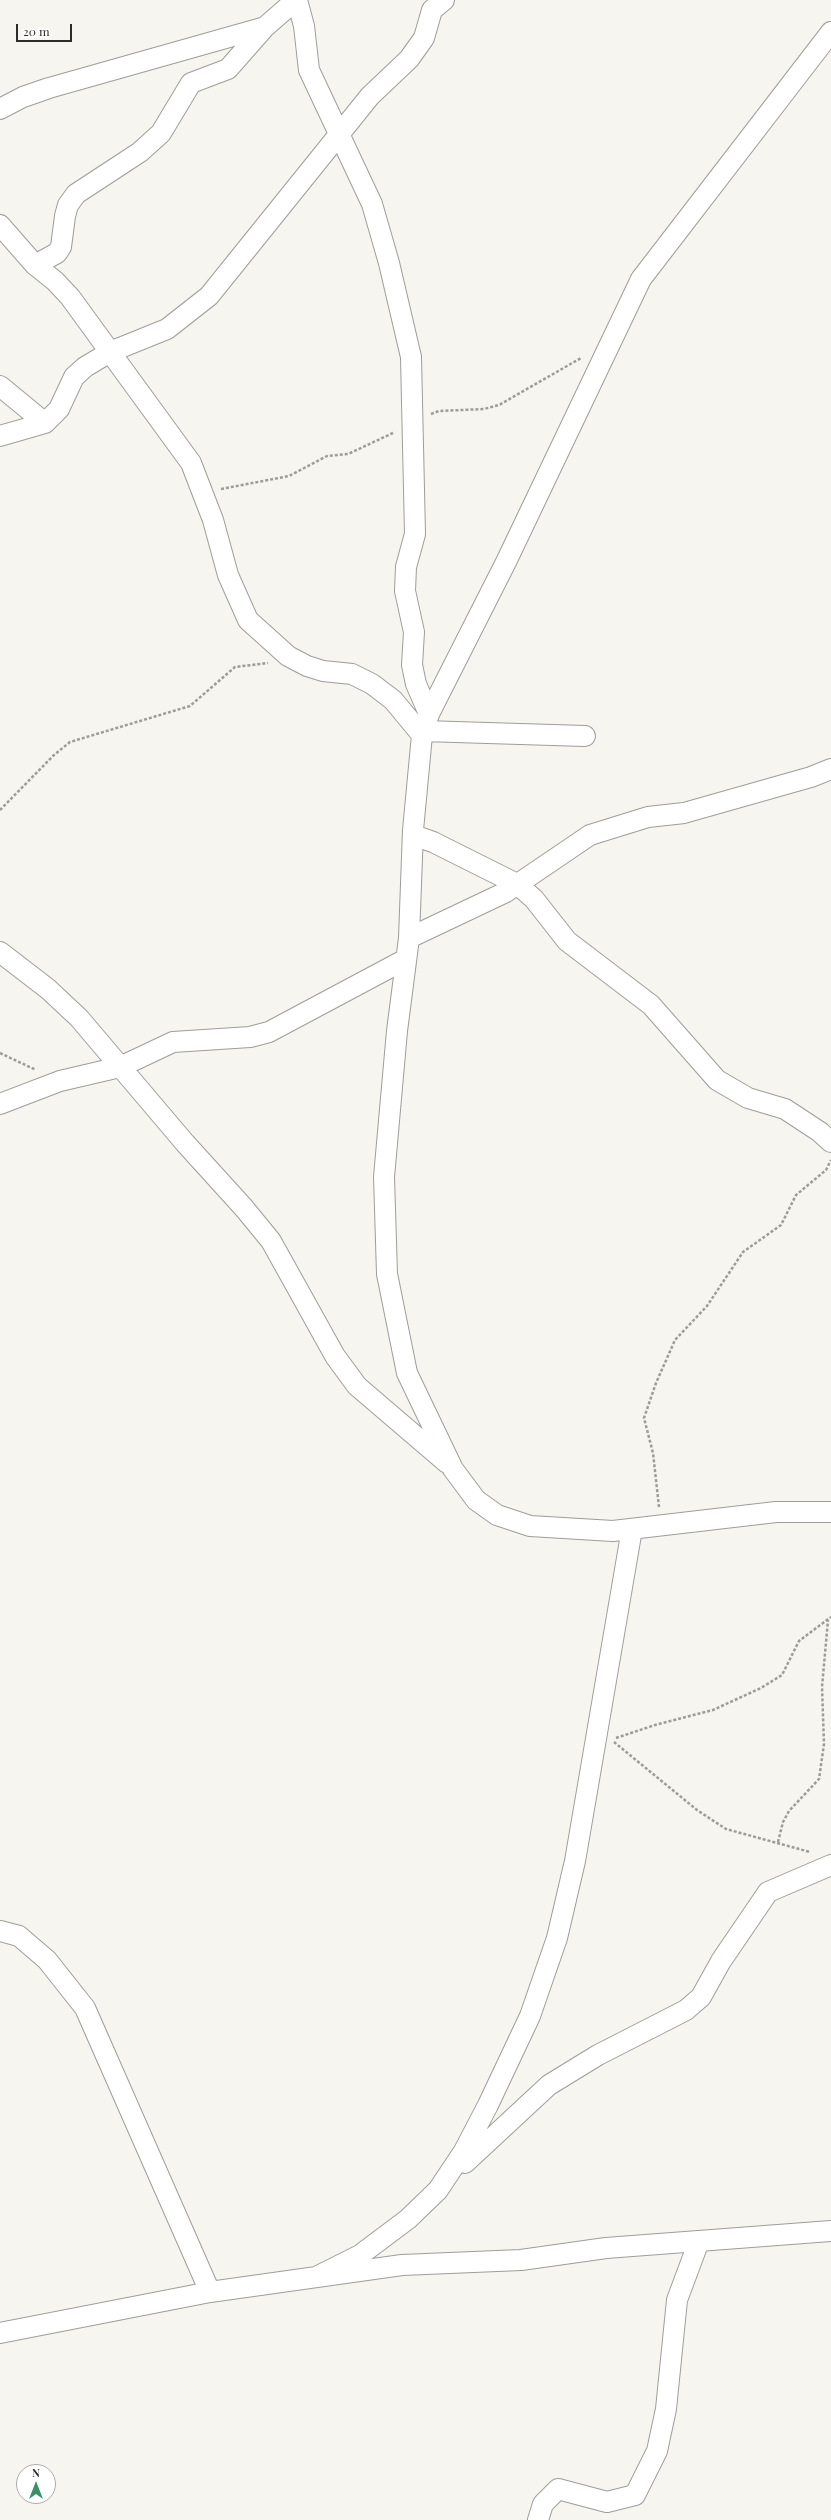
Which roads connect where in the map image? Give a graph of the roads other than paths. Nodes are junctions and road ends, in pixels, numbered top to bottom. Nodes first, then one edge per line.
1 (297, 0) edge
2 (444, 0) edge
3 (265, 28) junction
4 (831, 32) edge
5 (0, 109) edge
6 (338, 134) junction
7 (0, 225) edge
8 (8, 248) edge
9 (35, 265) junction
10 (110, 352) junction
11 (0, 386) edge
12 (45, 423) junction
13 (0, 436) edge
14 (424, 726) junction
15 (585, 736) dead end
16 (831, 769) edge
17 (413, 835) junction
18 (517, 884) junction
19 (409, 938) junction
20 (0, 952) edge
21 (406, 959) junction
22 (120, 1067) junction
23 (0, 1104) edge
24 (831, 1142) edge
25 (453, 1469) junction
26 (831, 1512) edge
27 (632, 1529) junction
28 (831, 1865) edge
29 (0, 1931) edge
30 (438, 2190) junction
31 (831, 2231) edge
32 (699, 2241) junction
33 (316, 2276) junction
34 (210, 2292) junction
35 (0, 2333) edge
36 (538, 2520) edge

1 - 3 street
1 - 6 street
2 - 6 street
3 - 5 street
3 - 9 street
4 - 14 street
6 - 10 street
6 - 14 street
7 - 8 street
8 - 9 street
9 - 10 street
10 - 12 street
10 - 14 street
11 - 12 street
12 - 13 street
14 - 15 street
14 - 17 street
16 - 18 street
17 - 18 street
17 - 19 street
18 - 19 street
18 - 24 street
19 - 21 street
20 - 22 street
21 - 22 street
21 - 25 street
22 - 23 street
22 - 25 street
25 - 27 street
26 - 27 street
27 - 30 street
28 - 30 street
29 - 34 street
30 - 33 street
31 - 32 street
32 - 33 street
32 - 36 street
33 - 34 street
34 - 35 street

